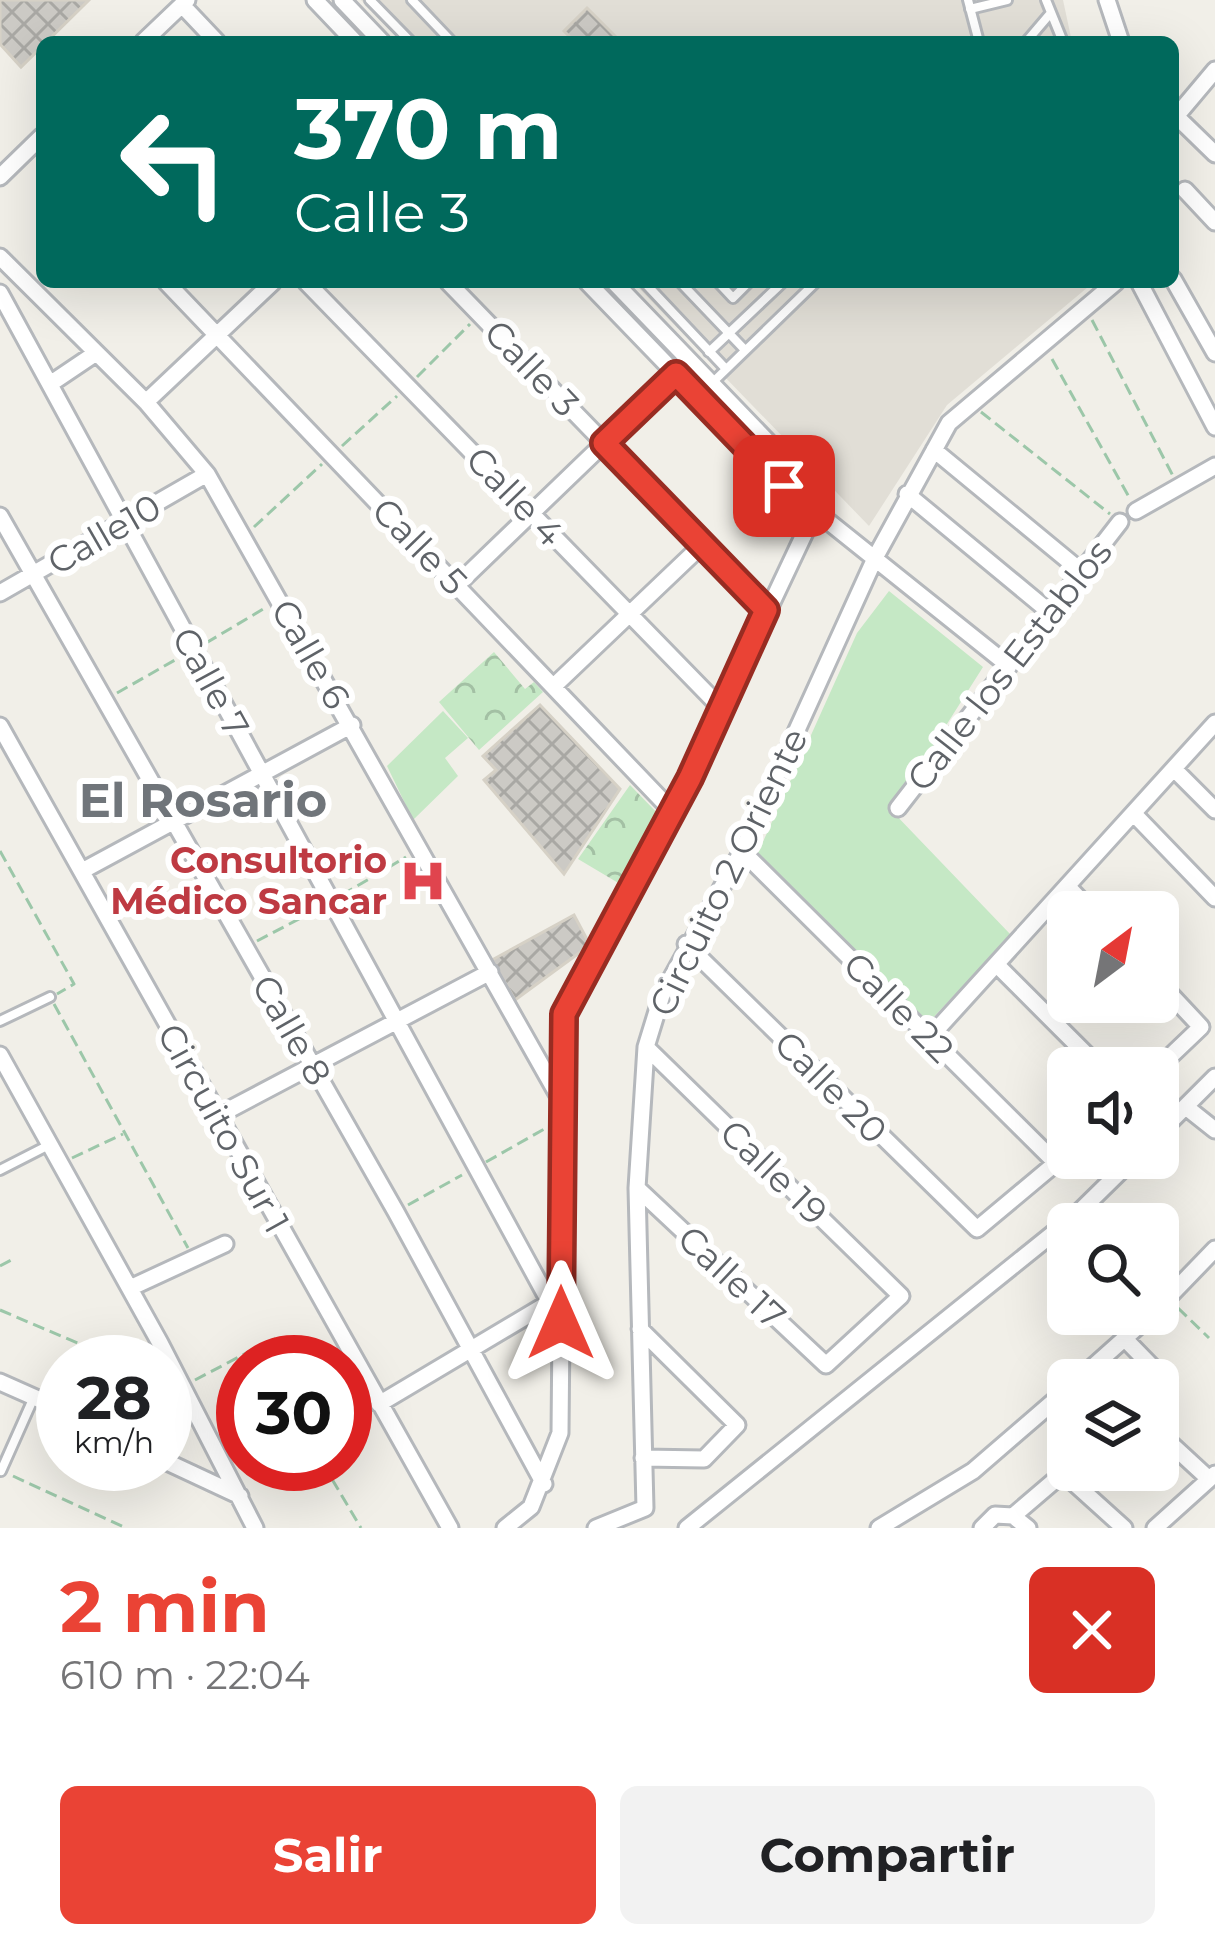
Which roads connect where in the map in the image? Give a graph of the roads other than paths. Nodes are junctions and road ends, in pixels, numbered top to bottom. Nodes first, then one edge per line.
1 (342, 0) edge
2 (370, 0) edge
3 (412, 0) edge
4 (1007, 0) edge
5 (1046, 0) edge
6 (1107, 0) edge
7 (184, 3) edge
8 (322, 3) edge
9 (969, 4) edge
10 (1049, 15) junction
11 (149, 36) edge
12 (212, 36) edge
13 (350, 36) edge
14 (376, 36) edge
15 (405, 36) edge
16 (446, 36) edge
17 (977, 36) edge
18 (1031, 36) edge
19 (1060, 36) edge
20 (1118, 36) edge
21 (1213, 76) edge
22 (1179, 114) edge
23 (1179, 122) edge
24 (36, 146) edge
25 (1215, 154) edge
26 (0, 177) edge
27 (1185, 190) dead end
28 (1215, 222) edge
29 (0, 257) edge
30 (172, 288) edge
31 (267, 288) edge
32 (312, 288) edge
33 (454, 288) edge
34 (593, 288) edge
35 (620, 288) edge
36 (650, 288) edge
37 (686, 288) edge
38 (777, 288) edge
39 (810, 288) edge
40 (1109, 288) edge
41 (1142, 288) edge
42 (1178, 288) edge
43 (0, 293) edge
44 (729, 333) junction
45 (218, 336) junction
46 (745, 350) junction
47 (709, 352) junction
48 (96, 353) junction
49 (1215, 353) edge
50 (726, 369) junction
51 (676, 374) junction
52 (50, 384) junction
53 (712, 384) junction
54 (146, 402) junction
55 (1215, 428) edge
56 (604, 443) junction
57 (934, 450) junction
58 (1215, 466) edge
59 (207, 474) junction
60 (907, 494) junction
61 (815, 505) junction
62 (532, 511) junction
63 (1136, 511) road end
64 (0, 516) edge
65 (1120, 522) road end
66 (123, 523) junction
67 (700, 546) junction
68 (876, 556) junction
69 (1082, 572) junction
70 (32, 575) junction
71 (458, 584) junction
72 (0, 592) edge
73 (766, 610) junction
74 (1052, 614) junction
75 (629, 618) junction
76 (1009, 666) junction
77 (554, 686) junction
78 (723, 710) junction
79 (352, 725) junction
80 (0, 726) edge
81 (1213, 729) edge
82 (1174, 769) junction
83 (262, 774) junction
84 (898, 808) dead end
85 (1215, 810) edge
86 (673, 812) junction
87 (1135, 815) junction
88 (172, 822) junction
89 (742, 851) junction
90 (82, 872) junction
91 (1070, 889) joint
92 (1215, 898) edge
93 (686, 944) junction
94 (997, 965) junction
95 (490, 972) junction
96 (50, 998) road end
97 (1179, 1003) edge
98 (398, 1018) junction
99 (0, 1021) edge
100 (930, 1037) junction
101 (646, 1047) junction
102 (1079, 1047) edge
103 (1179, 1048) edge
104 (0, 1054) edge
105 (313, 1065) junction
106 (1215, 1077) edge
107 (560, 1098) junction
108 (1186, 1107) junction
109 (1179, 1114) edge
110 (218, 1116) junction
111 (1215, 1130) edge
112 (49, 1145) junction
113 (1047, 1154) edge
114 (0, 1170) edge
115 (1047, 1170) edge
116 (1116, 1179) edge
117 (637, 1188) junction
118 (1096, 1203) edge
119 (224, 1244) dead end
120 (1047, 1247) edge
121 (1215, 1249) edge
122 (1179, 1283) edge
123 (130, 1288) junction
124 (552, 1301) junction
125 (561, 1323) junction
126 (640, 1329) junction
127 (1129, 1335) edge
128 (1125, 1339) junction
129 (472, 1353) junction
130 (1102, 1359) edge
131 (1144, 1359) edge
132 (826, 1365) joint
133 (0, 1382) edge
134 (35, 1396) joint
135 (380, 1404) junction
136 (1047, 1407) edge
137 (1179, 1450) edge
138 (644, 1458) junction
139 (1, 1471) edge
140 (192, 1474) edge
141 (1212, 1477) edge
142 (544, 1484) junction
143 (1047, 1486) edge
144 (1086, 1491) edge
145 (240, 1496) junction
146 (1012, 1516) junction
147 (255, 1528) edge
148 (450, 1528) edge
149 (505, 1528) edge
150 (596, 1528) edge
151 (687, 1528) edge
152 (879, 1528) edge
153 (982, 1528) edge
154 (1028, 1528) edge
155 (1124, 1528) edge
156 (1155, 1528) edge

1 - 14 street
2 - 15 lane
3 - 16 lane
4 - 9 lane
5 - 10 lane
6 - 20 street
7 - 11 street
7 - 12 street
8 - 13 street
9 - 17 lane
10 - 18 lane
10 - 19 lane
21 - 22 street
23 - 25 street
24 - 26 street
27 - 28 street
29 - 48 street, Calle 6
30 - 45 street, Calle 5
31 - 45 street
32 - 62 street, Calle 4
33 - 56 street, Calle 3
34 - 51 street
35 - 53 street
36 - 47 lane
37 - 44 lane
38 - 44 lane
39 - 46 lane
40 - 57 street, Circuito 2 Oriente
41 - 55 street
42 - 49 street
43 - 52 street, Calle 7
44 - 46 lane
44 - 47 lane
45 - 54 street
45 - 71 street, Calle 5
46 - 50 lane
47 - 50 lane
48 - 52 street
48 - 54 street, Calle 6
50 - 53 lane
51 - 56 street
51 - 61 street
52 - 66 street, Calle 7
53 - 61 street
54 - 59 street, Calle 6
56 - 62 street
56 - 67 street, Calle 3
57 - 60 street, Circuito 2 Oriente
57 - 69 street
58 - 63 street, Calle los Establos
59 - 66 street, Calle10
59 - 79 street, Calle 6
60 - 68 street, Circuito 2 Oriente
60 - 74 street
61 - 68 street
61 - 73 street
62 - 71 street
62 - 75 street, Calle 4
64 - 70 street, Calle 8
65 - 69 street, Calle los Establos
66 - 70 street, Calle10
66 - 83 street, Calle 7
67 - 73 street, Calle 3
67 - 75 street
68 - 76 street
68 - 89 street, Circuito 2 Oriente
69 - 74 street, Calle los Establos
70 - 72 street, Calle10
70 - 88 street, Calle 8
71 - 77 street, Calle 5
73 - 78 street
74 - 76 street, Calle los Establos
75 - 77 street
75 - 78 street, Calle 4
76 - 84 street, Calle los Establos
77 - 86 street, Calle 5
78 - 86 street
79 - 83 street
79 - 95 street, Calle 6
80 - 90 street, Circuito Sur 1
81 - 82 street
82 - 85 street
82 - 87 street
83 - 88 street
83 - 98 street, Calle 7
86 - 107 street
87 - 91 street
87 - 92 street
88 - 90 street
88 - 105 street, Calle 8
89 - 93 street, Circuito 2 Oriente
89 - 100 street, Calle 22
90 - 110 street, Circuito Sur 1
91 - 94 street
93 - 101 street, Circuito 2 Oriente
93 - 115 street, Calle 20
94 - 100 street
94 - 102 street
95 - 98 street
95 - 107 street, Calle 6
96 - 99 lane
97 - 103 street
98 - 105 street
98 - 124 street, Calle 7
100 - 113 street, Calle 22
101 - 117 street, Circuito 2 Oriente
101 - 132 street, Calle 19
104 - 112 street
105 - 110 street
105 - 129 street, Calle 8
106 - 108 street
107 - 125 street
108 - 109 street
108 - 111 street
110 - 135 street, Circuito Sur 1
112 - 114 lane
112 - 123 street
116 - 118 street
117 - 126 street, Circuito 2 Oriente
117 - 132 street, Calle 17
119 - 123 street
120 - 151 street
121 - 122 street
123 - 145 street
124 - 125 street, Calle 7
124 - 129 street
125 - 142 street
126 - 138 street, Circuito 2 Oriente
126 - 138 street
127 - 128 street
128 - 130 street
128 - 131 street
129 - 135 street
129 - 142 street, Calle 8
133 - 134 street
134 - 139 lane
135 - 148 street, Circuito Sur 1
136 - 152 street
137 - 141 street
138 - 150 street, Circuito 2 Oriente
140 - 145 street
141 - 156 street
142 - 149 street
143 - 146 street
144 - 155 street
145 - 147 street
146 - 153 street
146 - 154 street

